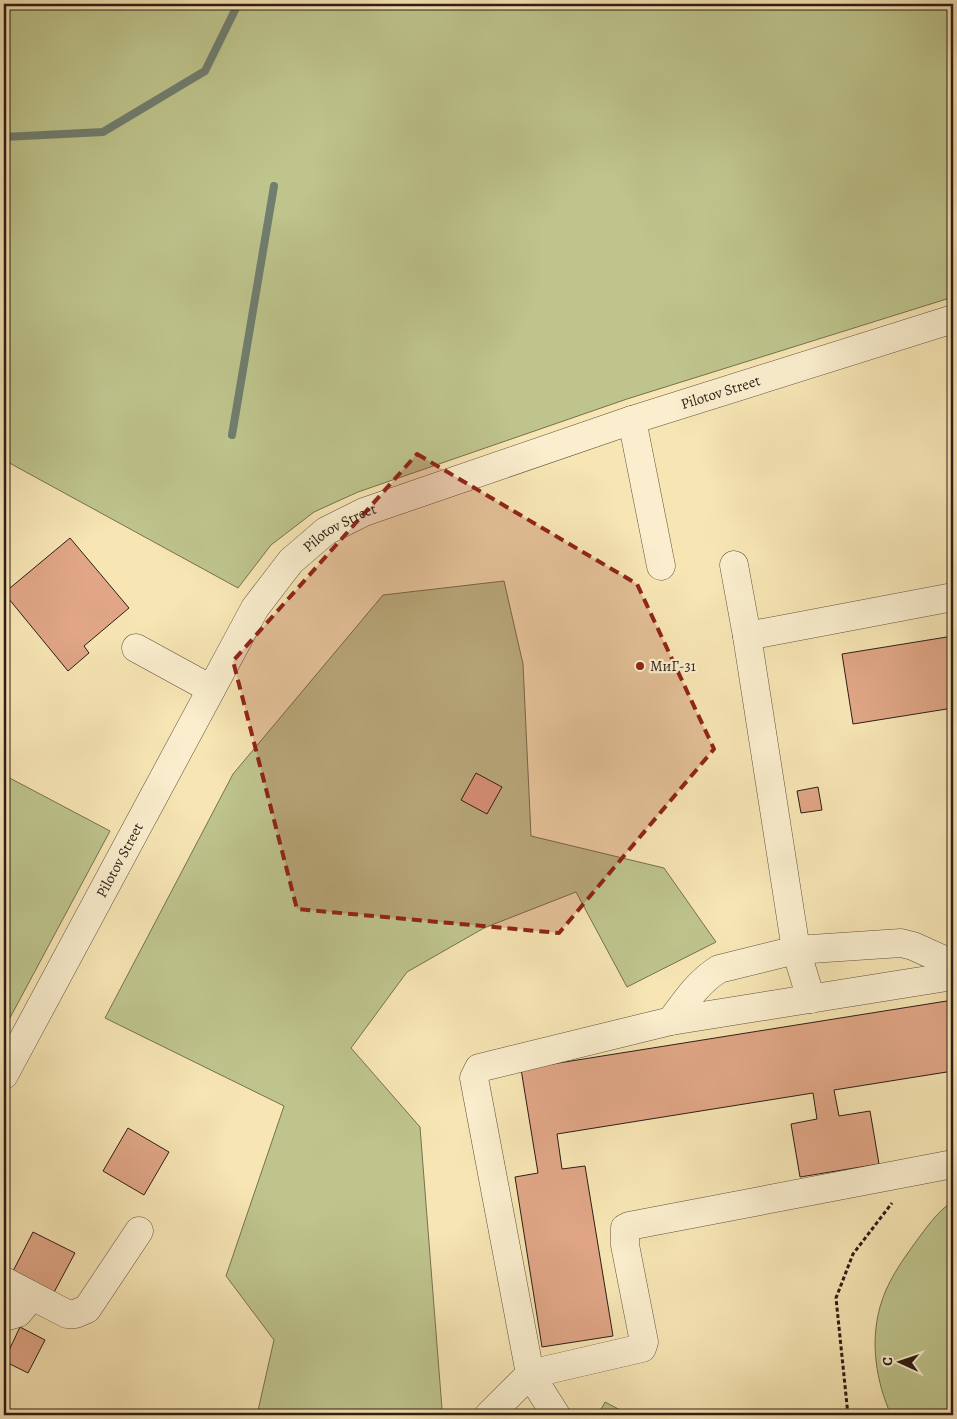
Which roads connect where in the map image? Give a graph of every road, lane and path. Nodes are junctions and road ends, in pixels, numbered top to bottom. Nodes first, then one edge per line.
1 (953, 319) edge
2 (632, 420) junction
3 (734, 565) dead end
4 (661, 566) dead end
5 (953, 597) edge
6 (748, 636) junction
7 (136, 648) dead end
8 (211, 689) junction
9 (796, 950) junction
10 (953, 964) edge
11 (953, 976) edge
12 (811, 999) junction
13 (671, 1021) junction
14 (4, 1075) edge
15 (953, 1164) edge
16 (916, 1170) junction
17 (138, 1231) dead end
18 (4, 1281) edge
19 (32, 1296) junction
20 (4, 1317) edge
21 (530, 1374) junction
22 (489, 1415) edge
23 (556, 1415) edge
24 (848, 1415) edge

1 - 2 street, Pilotov Street
2 - 4 street
2 - 8 street, Pilotov Street
3 - 6 street
5 - 6 street
6 - 9 street
7 - 8 street
8 - 14 street, Pilotov Street
9 - 10 street
9 - 12 street
9 - 13 street
11 - 12 street
12 - 13 street
13 - 21 street
15 - 16 street
16 - 21 street
16 - 24 path
17 - 19 street
18 - 19 street
19 - 20 street
21 - 22 street
21 - 23 street

